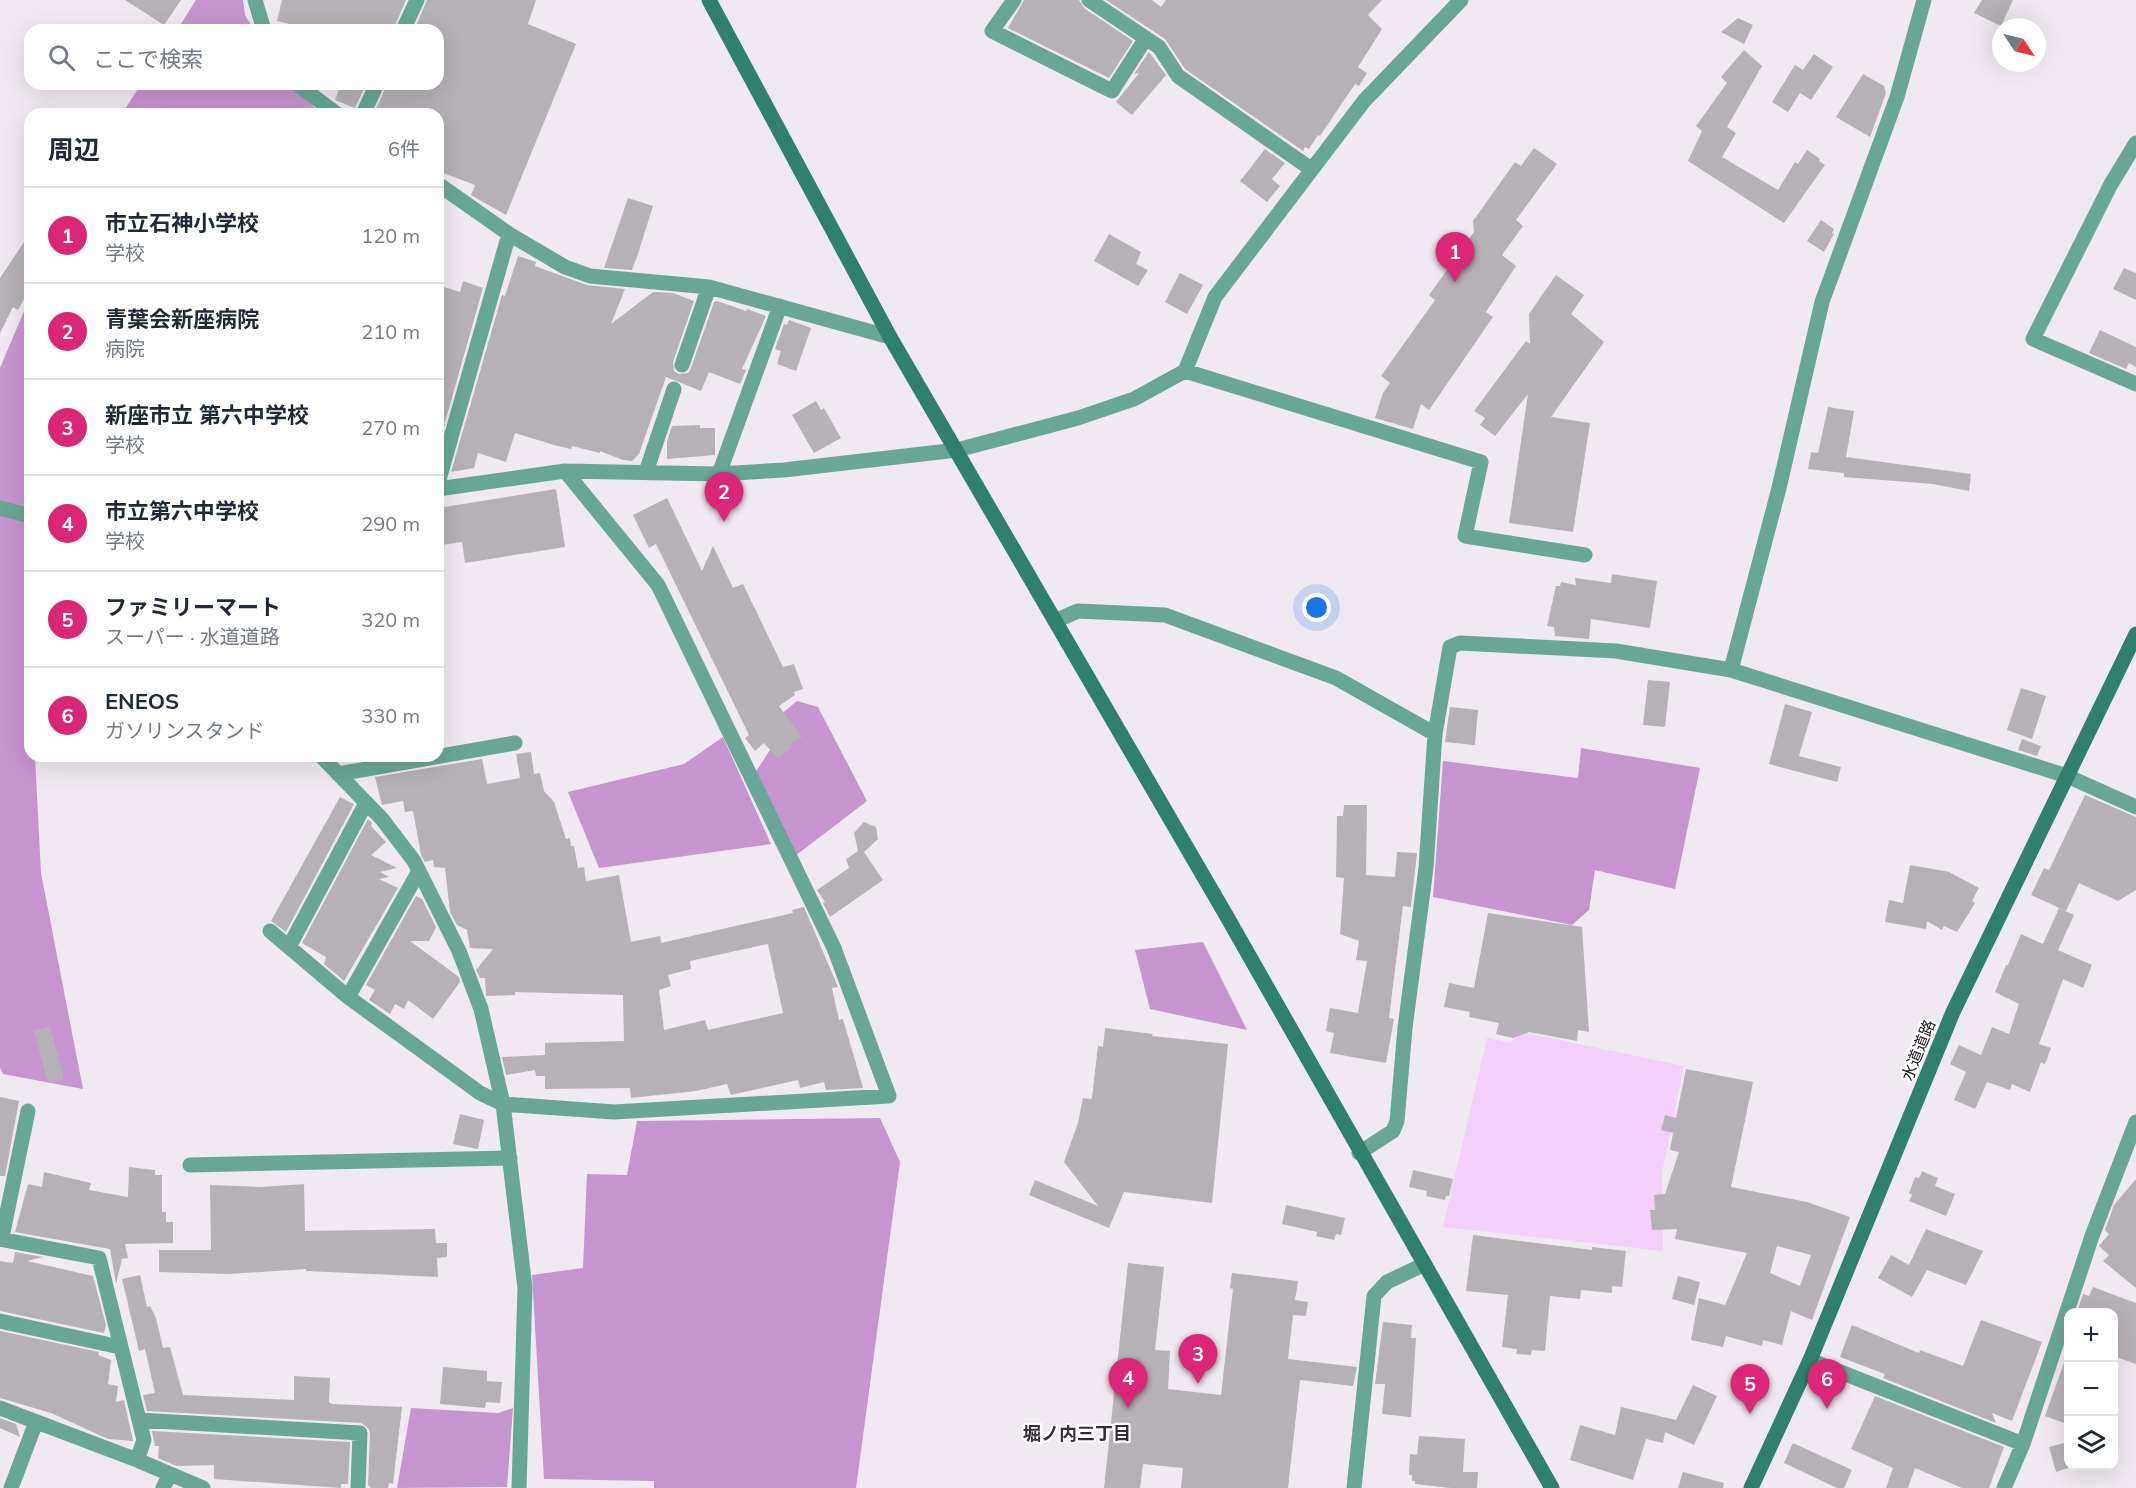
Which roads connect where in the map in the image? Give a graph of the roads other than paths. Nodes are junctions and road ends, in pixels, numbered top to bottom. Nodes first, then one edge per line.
1 (255, 0) edge
2 (417, 0) edge
3 (710, 0) edge
4 (1014, 0) edge
5 (1089, 0) edge
6 (1461, 0) edge
7 (1924, 0) edge
8 (262, 24) edge
9 (406, 24) edge
10 (1146, 38) junction
11 (305, 90) edge
12 (374, 90) edge
13 (329, 108) edge
14 (366, 108) edge
15 (2136, 143) edge
16 (1311, 169) junction
17 (444, 188) edge
18 (509, 234) junction
19 (709, 287) junction
20 (780, 306) junction
21 (890, 337) junction
22 (682, 365) dead end
23 (1185, 371) junction
24 (2136, 384) edge
25 (674, 389) dead end
26 (957, 450) junction
27 (444, 462) edge
28 (565, 471) junction
29 (646, 472) junction
30 (719, 474) junction
31 (444, 488) edge
32 (0, 508) edge
33 (24, 514) edge
34 (1585, 555) dead end
35 (1054, 621) junction
36 (2136, 634) edge
37 (1731, 670) junction
38 (1435, 734) junction
39 (515, 743) dead end
40 (444, 755) edge
41 (327, 762) edge
42 (407, 762) edge
43 (338, 774) junction
44 (2067, 776) junction
45 (366, 802) junction
46 (2136, 807) edge
47 (419, 871) junction
48 (270, 931) dead end
49 (290, 945) junction
50 (348, 997) junction
51 (503, 1104) junction
52 (28, 1111) dead end
53 (2136, 1122) edge
54 (1359, 1153) junction
55 (510, 1158) junction
56 (190, 1165) dead end
57 (1, 1238) edge
58 (1423, 1265) junction
59 (0, 1321) edge
60 (120, 1347) junction
61 (1810, 1360) junction
62 (0, 1408) edge
63 (139, 1420) junction
64 (36, 1422) junction
65 (2023, 1444) junction
66 (137, 1460) junction
67 (170, 1474) junction
68 (11, 1488) edge
69 (163, 1488) edge
70 (203, 1488) edge
71 (358, 1488) edge
72 (519, 1488) edge
73 (1354, 1488) edge
74 (1552, 1488) edge
75 (1751, 1488) edge
76 (2004, 1488) edge

1 - 8 street
2 - 9 street
3 - 21 street
4 - 10 street
5 - 10 street
6 - 16 street
7 - 37 street
10 - 16 street
11 - 13 street
12 - 14 street
15 - 24 street
16 - 23 street
17 - 18 street
18 - 19 street
18 - 27 street
19 - 20 street
19 - 22 street
20 - 21 street
20 - 30 street
21 - 26 street
23 - 26 street
23 - 34 street
25 - 29 street
26 - 30 street
26 - 35 street
28 - 29 street
28 - 31 street
28 - 51 street
29 - 30 street
32 - 33 street
35 - 38 street
35 - 54 street
36 - 44 street, 水道道路
37 - 38 street
37 - 44 street
38 - 54 street
39 - 40 street
41 - 43 street
42 - 43 street
43 - 45 street
44 - 46 street
44 - 61 street, 水道道路
45 - 47 street
45 - 49 street
47 - 50 street
47 - 51 street
48 - 49 street
49 - 50 street
50 - 51 street
51 - 55 street
52 - 57 street
53 - 65 street
54 - 58 street
55 - 56 street
55 - 72 street
57 - 60 street
58 - 73 street
58 - 74 street
59 - 60 street
60 - 63 street
61 - 65 street
61 - 75 street, 水道道路
62 - 64 street
63 - 66 street
63 - 71 street
64 - 66 street
64 - 68 street
65 - 76 street
66 - 67 street
67 - 69 street
67 - 70 street

